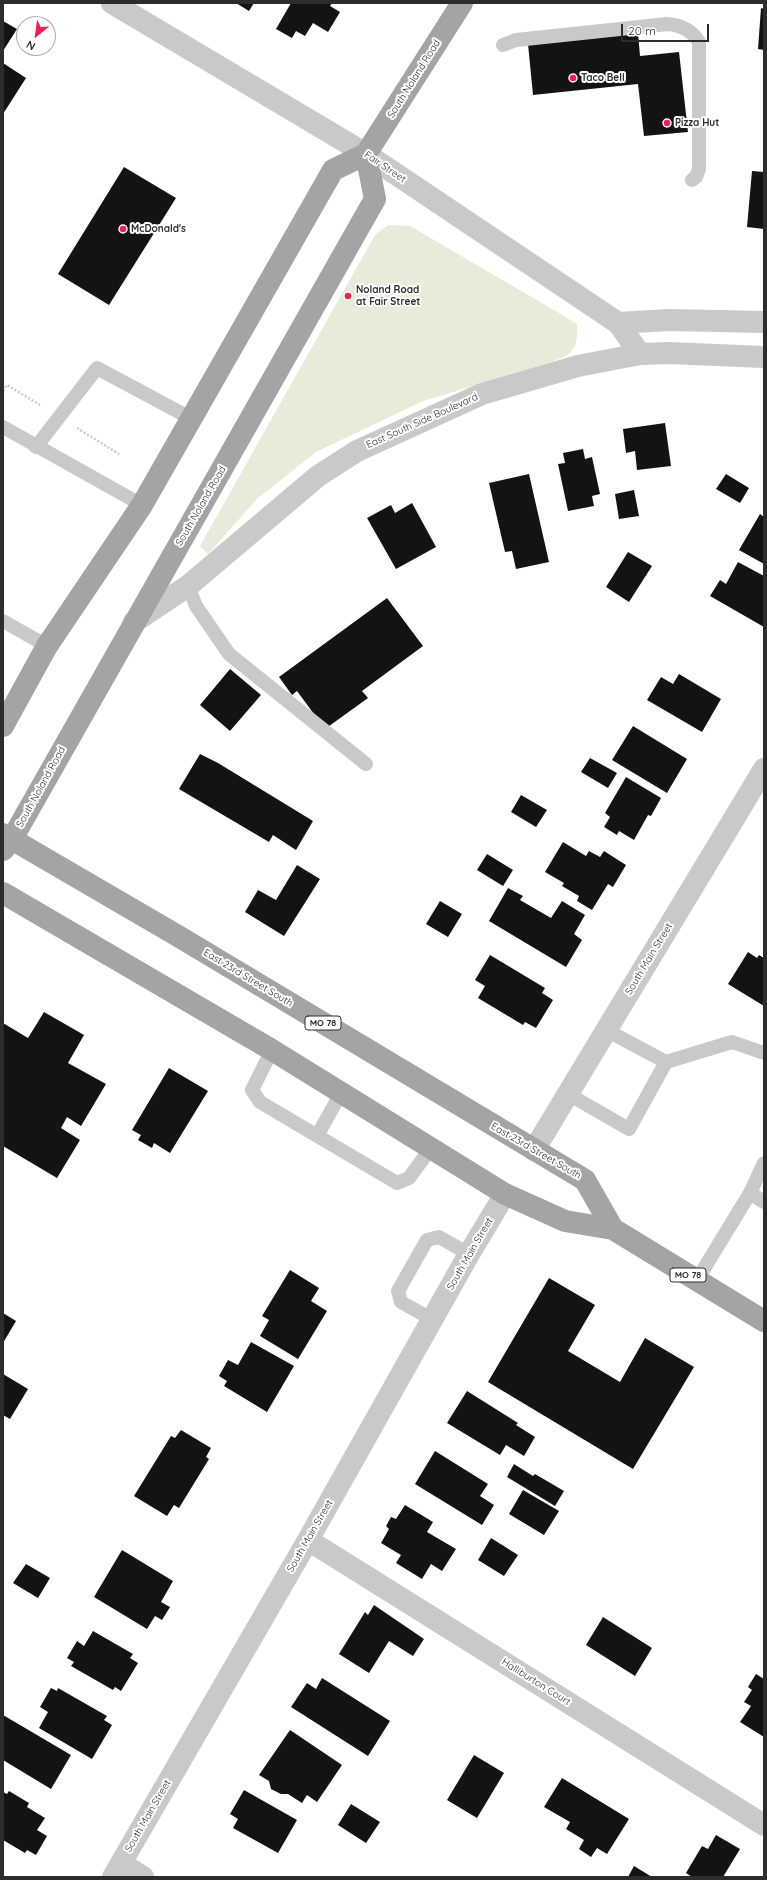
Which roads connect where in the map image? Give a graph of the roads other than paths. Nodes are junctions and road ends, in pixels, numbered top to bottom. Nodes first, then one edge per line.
1 (112, 3) edge
2 (462, 3) edge
3 (503, 45) dead end
4 (366, 154) junction
5 (692, 180) dead end
6 (764, 322) edge
7 (618, 323) junction
8 (640, 354) junction
9 (764, 357) edge
10 (192, 419) junction
11 (3, 427) edge
12 (36, 447) junction
13 (142, 505) junction
14 (188, 586) junction
15 (3, 621) edge
16 (134, 622) junction
17 (47, 646) junction
18 (3, 726) edge
19 (366, 764) dead end
20 (764, 769) edge
21 (6, 841) edge
22 (3, 893) edge
23 (606, 1030) junction
24 (272, 1050) junction
25 (764, 1052) edge
26 (666, 1062) junction
27 (340, 1093) junction
28 (568, 1094) junction
29 (317, 1136) junction
30 (431, 1148) junction
31 (534, 1150) junction
32 (764, 1163) edge
33 (750, 1193) junction
34 (505, 1194) junction
35 (764, 1202) edge
36 (613, 1229) junction
37 (469, 1254) junction
38 (697, 1280) junction
39 (433, 1320) junction
40 (764, 1321) edge
41 (308, 1540) junction
42 (764, 1825) edge
43 (117, 1870) edge
44 (143, 1877) edge

1 - 4 street, Fair Street
2 - 4 main road, South Noland Road
3 - 5 lane
4 - 7 street, Fair Street
4 - 10 main road
4 - 16 main road, South Noland Road
6 - 7 street
7 - 8 street, Fair Street
8 - 9 street, East South Side Boulevard
8 - 14 street, East South Side Boulevard
10 - 12 lane
10 - 13 main road
11 - 12 lane
12 - 13 lane
13 - 17 main road
14 - 16 street, East South Side Boulevard
14 - 19 lane
15 - 17 lane
16 - 21 main road, South Noland Road
17 - 18 main road
20 - 23 street, South Main Street
21 - 31 main road, East 23rd Street South / MO 78
22 - 24 main road, MO 78
23 - 26 lane
23 - 28 street, South Main Street
24 - 27 main road, MO 78
24 - 29 lane
25 - 26 lane
26 - 28 lane
27 - 29 lane
27 - 30 main road, MO 78
28 - 31 street, South Main Street
29 - 30 lane
30 - 34 main road, MO 78
31 - 36 main road, East 23rd Street South / MO 78
32 - 33 lane
33 - 35 lane
33 - 38 lane
34 - 36 main road, MO 78
34 - 37 street, South Main Street
36 - 38 main road, MO 78
37 - 39 street, South Main Street
37 - 39 lane
38 - 40 main road, MO 78
39 - 41 street, South Main Street
41 - 42 street, Halliburton Court
41 - 43 street, South Main Street
43 - 44 street

